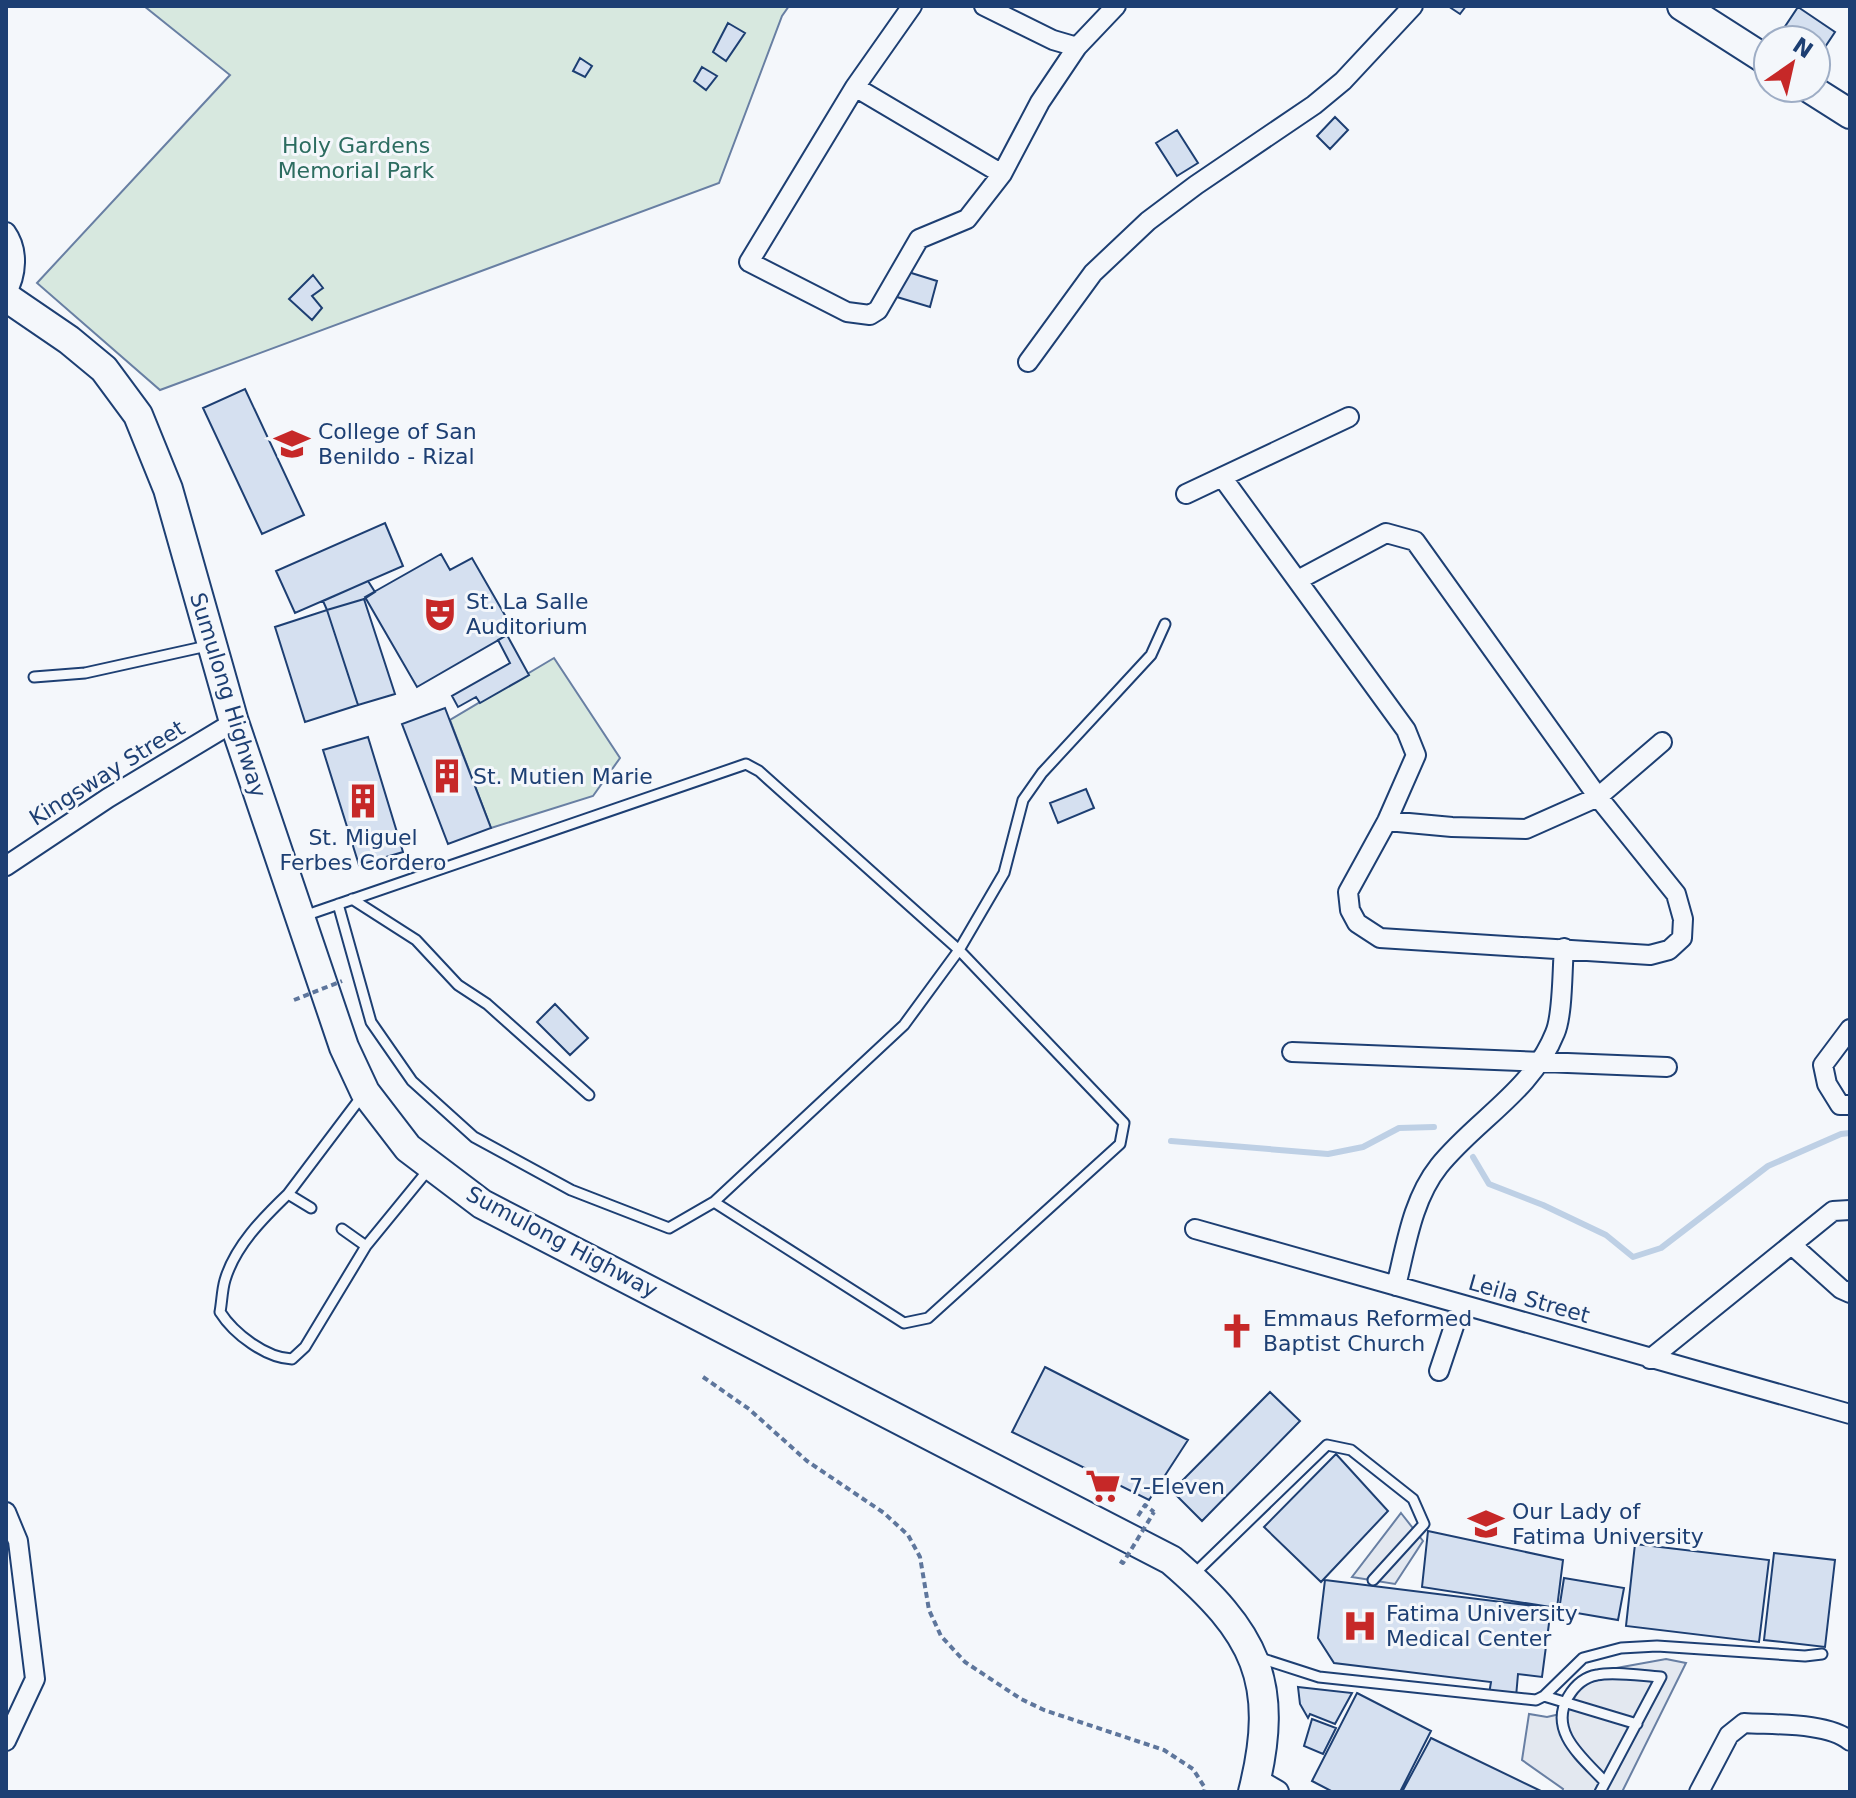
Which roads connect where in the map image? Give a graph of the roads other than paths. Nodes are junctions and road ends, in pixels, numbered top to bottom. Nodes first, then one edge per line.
1 (912, 6) edge
2 (984, 6) edge
3 (1116, 6) edge
4 (1413, 6) edge
5 (1682, 6) edge
6 (1077, 47) junction
7 (1752, 51) edge
8 (855, 87) junction
9 (1832, 103) edge
10 (1850, 114) edge
11 (1002, 174) junction
12 (6, 232) edge
13 (6, 296) edge
14 (1028, 362) dead end
15 (1349, 417) dead end
16 (1222, 477) junction
17 (1186, 494) dead end
18 (1298, 580) junction
19 (1165, 624) dead end
20 (212, 645) junction
21 (34, 677) dead end
22 (234, 722) junction
23 (1662, 742) dead end
24 (1598, 797) junction
25 (1387, 821) junction
26 (6, 866) edge
27 (352, 899) junction
28 (338, 904) junction
29 (299, 918) junction
30 (1564, 948) junction
31 (959, 950) junction
32 (1850, 1029) edge
33 (1292, 1052) dead end
34 (1540, 1062) junction
35 (1667, 1067) dead end
36 (365, 1092) junction
37 (589, 1095) dead end
38 (1850, 1105) edge
39 (431, 1166) junction
40 (288, 1194) junction
41 (714, 1202) junction
42 (311, 1208) dead end
43 (1850, 1210) edge
44 (342, 1229) dead end
45 (1195, 1229) dead end
46 (366, 1246) junction
47 (1793, 1246) junction
48 (1396, 1286) junction
49 (1850, 1293) edge
50 (1461, 1305) junction
51 (1650, 1359) junction
52 (1439, 1371) dead end
53 (1850, 1414) edge
54 (6, 1512) edge
55 (1191, 1577) junction
56 (1373, 1580) dead end
57 (1822, 1654) dead end
58 (1254, 1656) junction
59 (1544, 1696) junction
60 (1565, 1702) junction
61 (1637, 1724) junction
62 (6, 1741) edge
63 (1850, 1741) edge
64 (1605, 1782) junction
65 (1262, 1788) edge
66 (1600, 1792) edge
67 (1699, 1792) edge

1 - 8 street
2 - 6 street
3 - 6 street
4 - 14 street
5 - 7 main road
6 - 11 street
8 - 11 street
8 - 11 street
9 - 10 main road
12 - 13 street
13 - 20 main road, Sumulong Highway
15 - 16 street
16 - 17 street
16 - 18 street
18 - 24 street
18 - 25 street
19 - 31 lane
20 - 21 lane
20 - 22 main road, Sumulong Highway
22 - 26 street, Kingsway Street
22 - 29 main road, Sumulong Highway
23 - 24 street
24 - 25 street
24 - 30 street
25 - 30 street
27 - 28 lane
27 - 31 lane
27 - 37 lane
28 - 29 lane
28 - 41 lane
29 - 36 main road, Sumulong Highway
30 - 34 street
31 - 41 lane
31 - 41 lane
32 - 38 street
33 - 34 street
34 - 35 street
34 - 48 street
36 - 39 main road, Sumulong Highway
36 - 40 lane
39 - 46 lane
39 - 55 main road, Sumulong Highway
40 - 42 lane
40 - 46 lane
43 - 47 street
44 - 46 lane
45 - 48 street, Leila Street
47 - 49 street
47 - 51 street
48 - 50 street, Leila Street
50 - 51 street, Leila Street
50 - 52 street
51 - 53 street, Leila Street
54 - 62 street
55 - 56 lane
55 - 58 main road, Sumulong Highway
57 - 59 lane
58 - 59 lane
58 - 65 main road, Sumulong Highway
59 - 60 lane
60 - 61 lane
60 - 61 lane
60 - 64 lane
61 - 64 lane
63 - 67 street
64 - 66 lane

